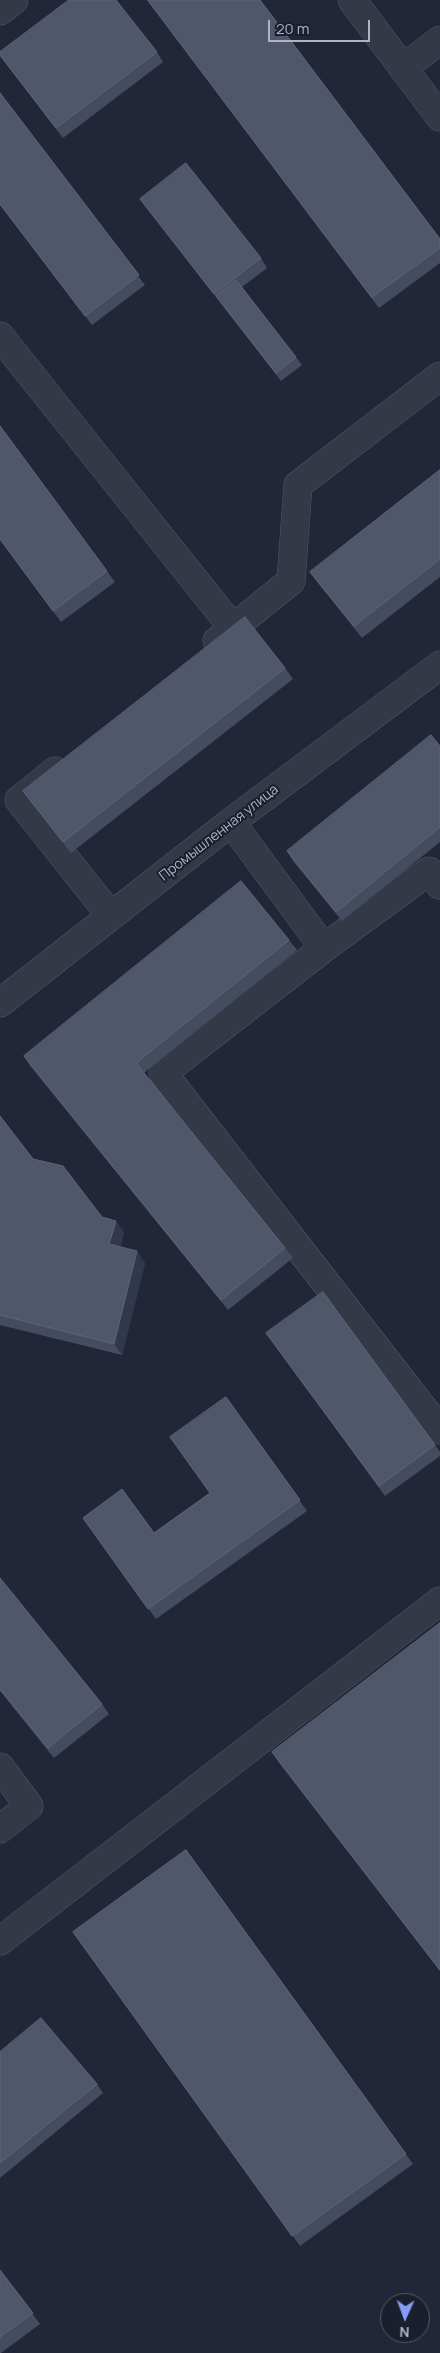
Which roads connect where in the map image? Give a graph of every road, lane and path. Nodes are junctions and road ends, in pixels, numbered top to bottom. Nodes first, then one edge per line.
1 (14, 0) edge
2 (352, 0) edge
3 (0, 10) edge
4 (440, 40) edge
5 (403, 68) junction
6 (440, 118) edge
7 (0, 336) edge
8 (440, 376) edge
9 (232, 628) junction
10 (194, 659) edge
11 (440, 665) edge
12 (73, 757) edge
13 (231, 822) junction
14 (440, 886) edge
15 (111, 916) junction
16 (324, 948) junction
17 (1, 1001) edge
18 (440, 1430) edge
19 (440, 1601) edge
20 (0, 1767) edge
21 (0, 1829) edge
22 (0, 1941) edge

1 - 3 street
2 - 5 street
4 - 5 street
5 - 6 street
7 - 9 street
8 - 9 street
9 - 10 street
11 - 13 street, Промышленная улица
12 - 15 street
13 - 15 street, Промышленная улица
13 - 16 street
14 - 16 street
15 - 17 street, Промышленная улица
16 - 18 street
19 - 22 street
20 - 21 street

